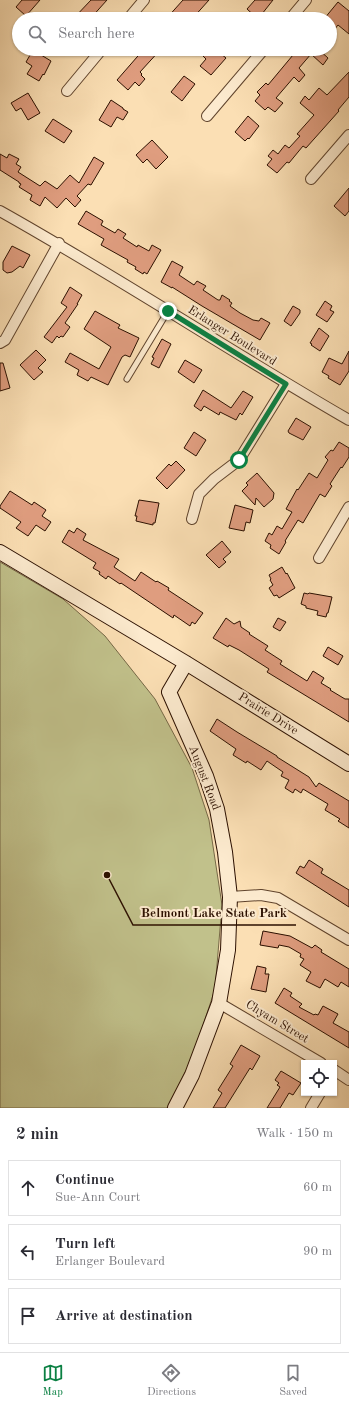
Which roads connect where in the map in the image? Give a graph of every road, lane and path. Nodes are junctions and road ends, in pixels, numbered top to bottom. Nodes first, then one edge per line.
1 (144, 0) edge
2 (306, 0) edge
3 (134, 12) edge
4 (296, 12) edge
5 (96, 56) edge
6 (258, 56) edge
7 (67, 91) dead end
8 (207, 116) dead end
9 (349, 134) edge
10 (311, 179) dead end
11 (0, 211) edge
12 (59, 243) junction
13 (168, 311) junction
14 (0, 343) edge
15 (127, 379) dead end
16 (286, 384) junction
17 (349, 420) edge
18 (349, 508) edge
19 (192, 519) dead end
20 (0, 552) edge
21 (319, 558) dead end
22 (186, 663) junction
23 (349, 764) edge
24 (230, 897) junction
25 (349, 940) edge
26 (219, 1003) junction
27 (316, 1060) edge
28 (337, 1073) edge
29 (349, 1080) edge
30 (318, 1096) edge
31 (175, 1108) edge
32 (311, 1108) edge

1 - 3 street
2 - 4 street
5 - 7 street
6 - 8 street
9 - 10 street
11 - 12 street, Erlanger Boulevard
12 - 13 street, Erlanger Boulevard
12 - 14 street
13 - 15 lane
13 - 16 street, Erlanger Boulevard
16 - 17 street, Erlanger Boulevard
16 - 19 street
18 - 21 street
20 - 22 street
22 - 23 street, Prairie Drive
22 - 24 street, August Road
24 - 25 street
24 - 26 street, August Road
26 - 27 street, Chyam Street
26 - 31 street, August Road
28 - 29 street
30 - 32 street

